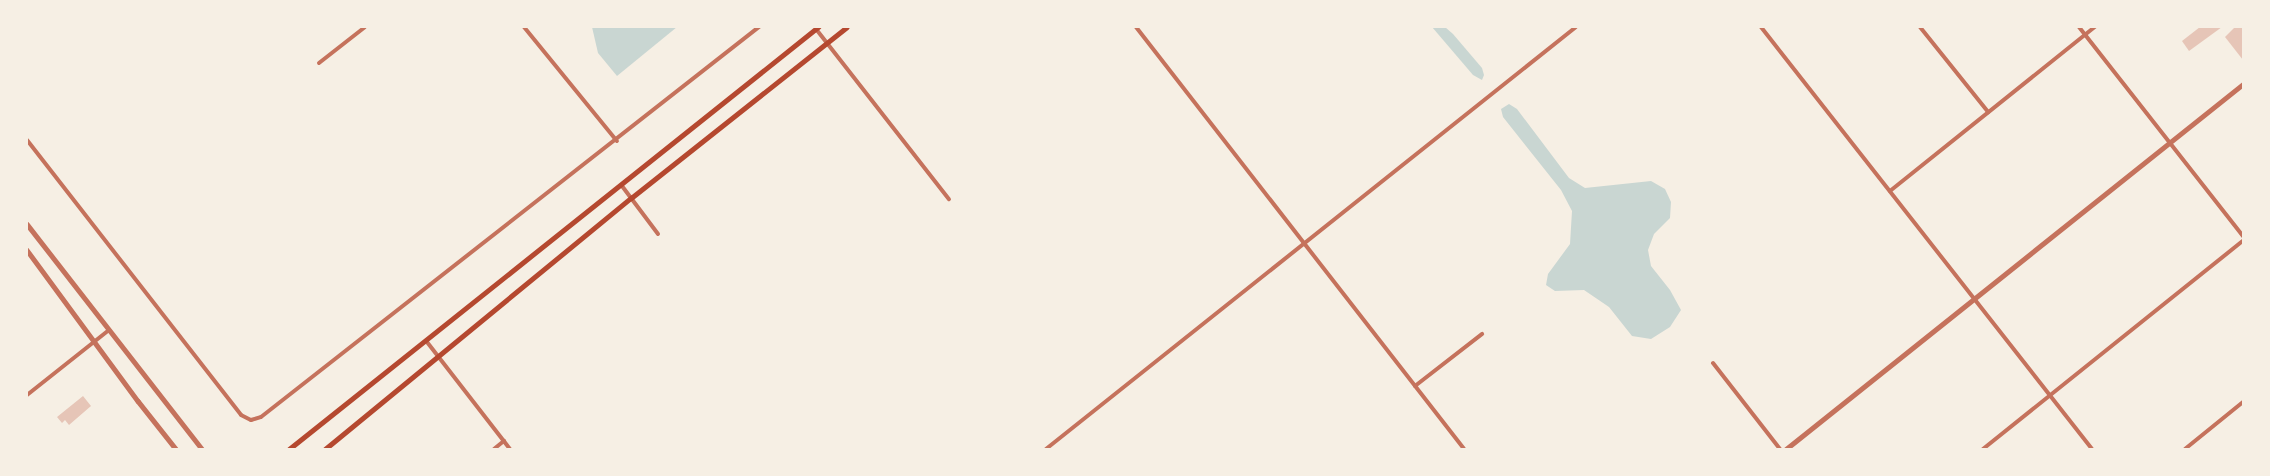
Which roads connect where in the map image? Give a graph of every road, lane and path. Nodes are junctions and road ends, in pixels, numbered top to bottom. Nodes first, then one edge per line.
1 (365, 27) edge
2 (524, 27) edge
3 (759, 27) edge
4 (847, 27) edge
5 (1136, 27) edge
6 (1576, 27) edge
7 (1761, 27) edge
8 (1920, 27) edge
9 (2079, 27) edge
10 (2095, 27) edge
11 (817, 28) edge
12 (2085, 35) junction
13 (827, 43) junction
14 (318, 63) dead end
15 (2243, 84) edge
16 (1988, 112) junction
17 (27, 140) edge
18 (616, 141) junction
19 (2170, 143) junction
20 (622, 186) junction
21 (1890, 191) junction
22 (631, 198) junction
23 (949, 199) dead end
24 (27, 224) edge
25 (658, 234) dead end
26 (2243, 236) edge
27 (2243, 241) edge
28 (1305, 243) junction
29 (27, 250) edge
30 (1974, 299) junction
31 (109, 330) junction
32 (1482, 334) dead end
33 (95, 342) junction
34 (427, 342) junction
35 (438, 356) junction
36 (1713, 363) dead end
37 (1415, 386) junction
38 (27, 395) edge
39 (2050, 396) junction
40 (2243, 402) edge
41 (504, 441) junction
42 (176, 449) edge
43 (202, 449) edge
44 (289, 449) edge
45 (325, 449) edge
46 (494, 449) edge
47 (510, 449) edge
48 (1046, 449) edge
49 (1464, 449) edge
50 (1780, 449) edge
51 (1786, 449) edge
52 (1983, 449) edge
53 (2092, 449) edge
54 (2185, 449) edge

1 - 14 street
2 - 18 street
3 - 18 street
4 - 13 main road
5 - 28 street
6 - 28 street
7 - 21 street
8 - 16 street
9 - 12 street
10 - 12 street
11 - 13 street
11 - 20 main road
12 - 16 street
12 - 19 street
13 - 22 main road
13 - 23 street
15 - 19 street
16 - 21 street
17 - 18 street
19 - 26 street
19 - 30 street
20 - 22 street
20 - 34 main road
21 - 30 street
22 - 25 street
22 - 35 main road
24 - 31 street
27 - 39 street
28 - 37 street
28 - 48 street
29 - 33 street
30 - 39 street
30 - 51 street
31 - 33 street
31 - 43 street
32 - 37 street
33 - 38 street
33 - 42 street
34 - 35 street
34 - 44 main road
35 - 41 street
35 - 45 main road
36 - 50 street
37 - 49 street
39 - 52 street
39 - 53 street
40 - 54 street
41 - 46 street
41 - 47 street

